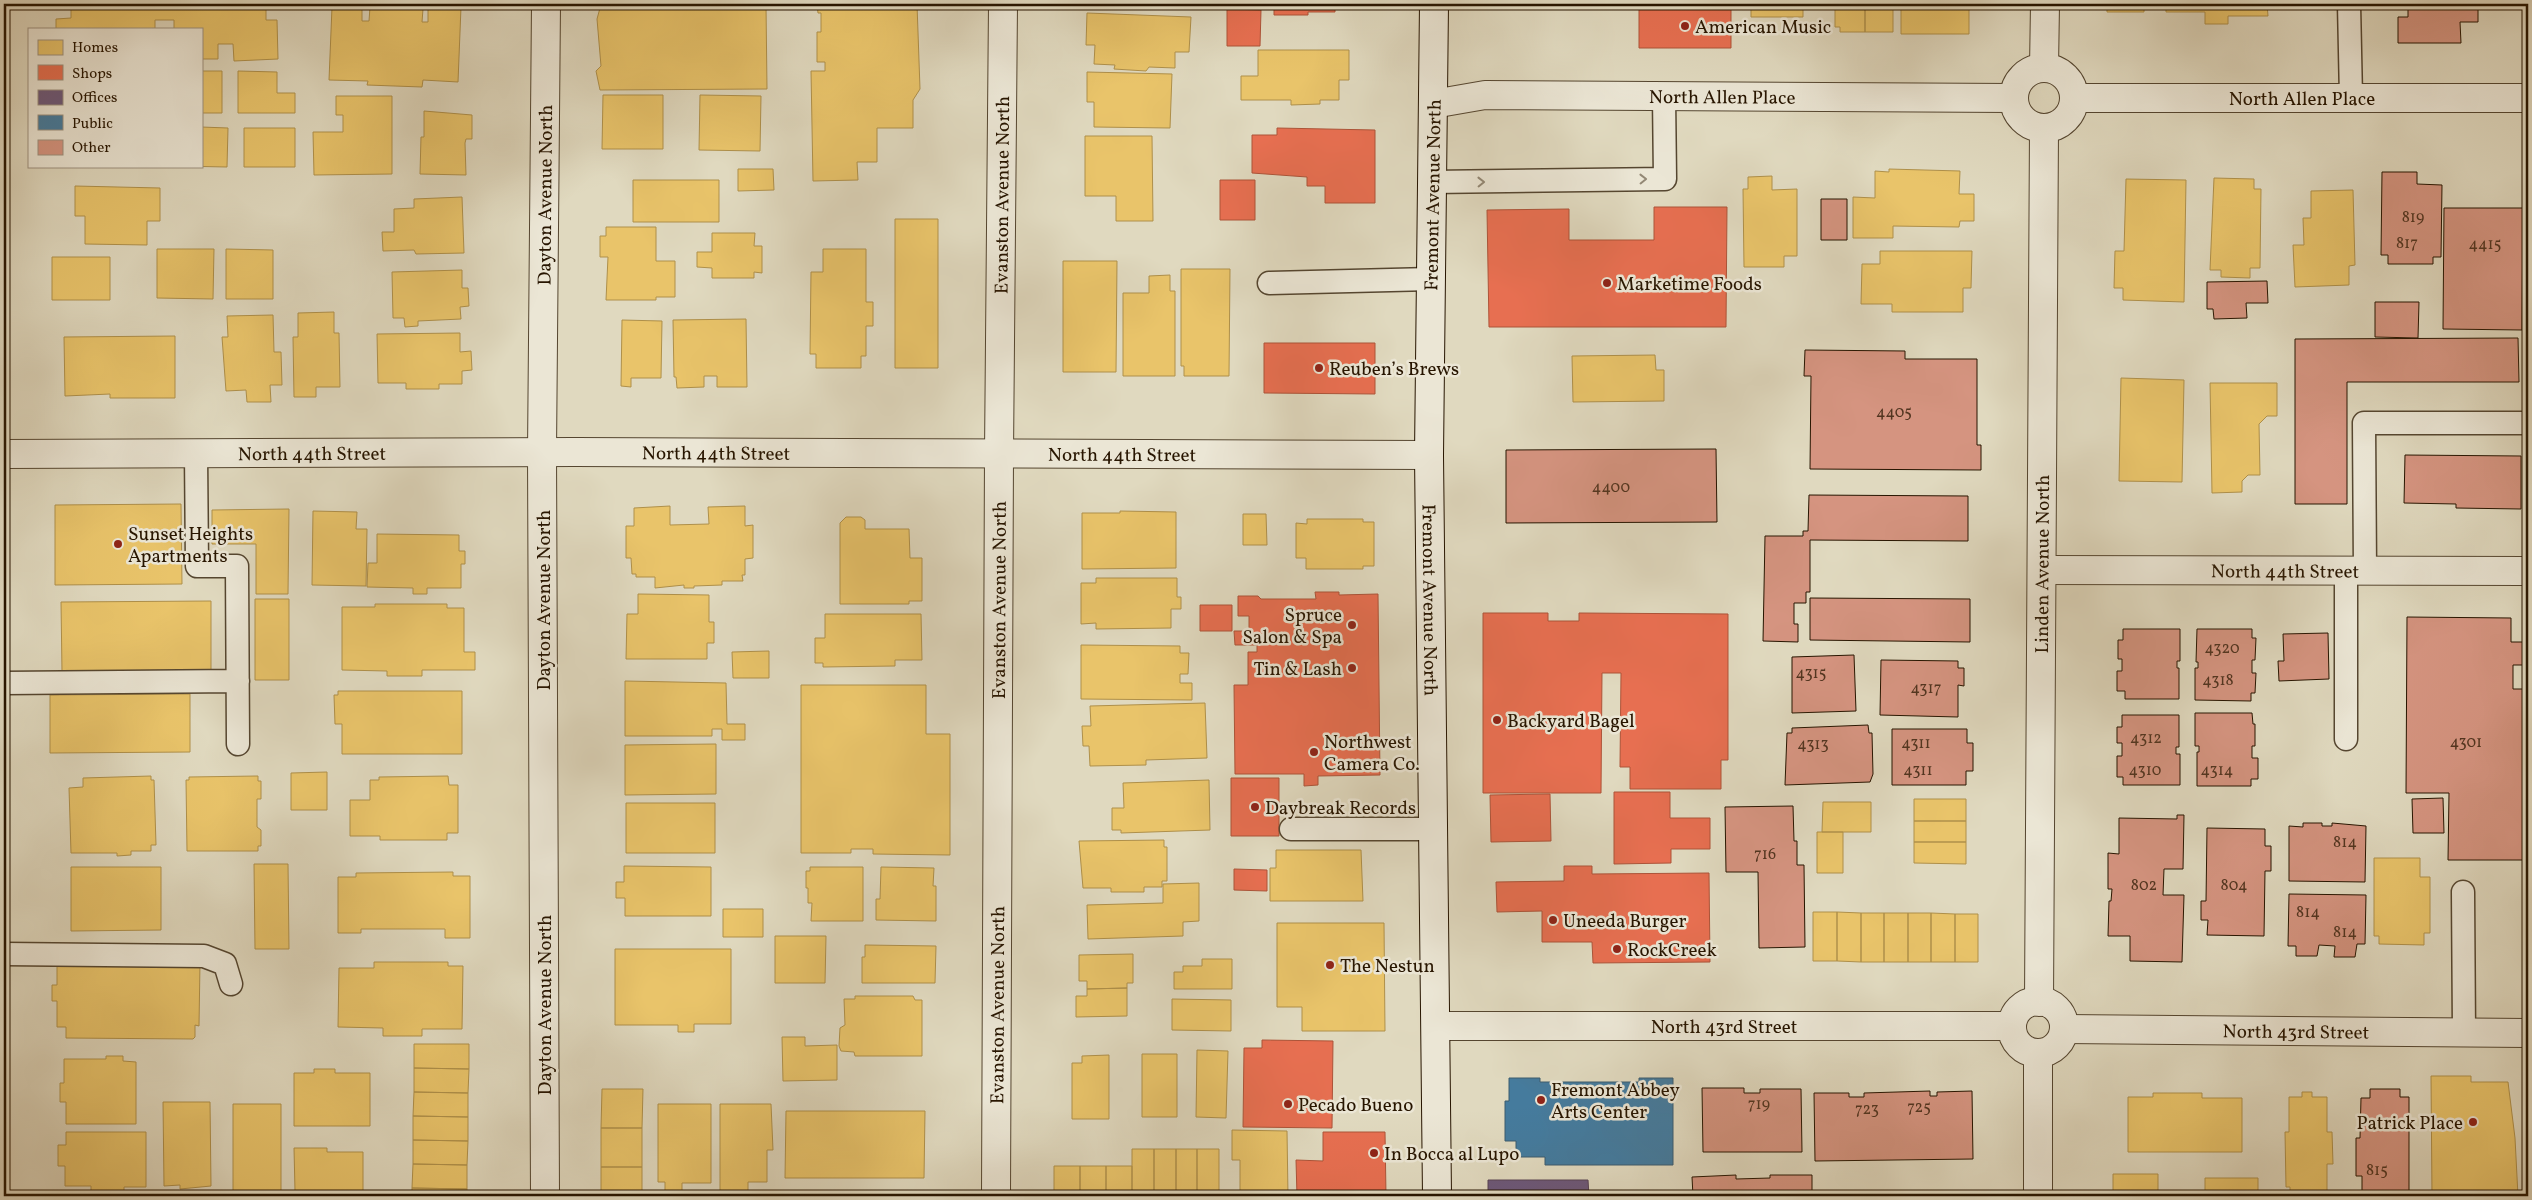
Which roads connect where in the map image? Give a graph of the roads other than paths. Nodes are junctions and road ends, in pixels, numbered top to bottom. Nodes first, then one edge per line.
1 (546, 4) edge
2 (1003, 4) edge
3 (1434, 4) edge
4 (2045, 4) edge
5 (2349, 4) edge
6 (2044, 68) junction
7 (1664, 96) junction
8 (2013, 98) junction
9 (2074, 98) junction
10 (2351, 98) junction
11 (2528, 98) edge
12 (1433, 104) junction
13 (2044, 128) junction
14 (1432, 182) junction
15 (1431, 279) junction
16 (1269, 283) dead end
17 (2528, 423) edge
18 (542, 452) junction
19 (196, 453) junction
20 (4, 454) edge
21 (999, 454) junction
22 (1429, 455) junction
23 (2043, 570) junction
24 (2355, 571) junction
25 (2528, 571) edge
26 (238, 681) junction
27 (4, 683) edge
28 (2346, 739) dead end
29 (238, 744) dead end
30 (1291, 829) dead end
31 (1434, 829) junction
32 (2463, 892) dead end
33 (4, 954) edge
34 (231, 984) dead end
35 (2039, 1002) junction
36 (1436, 1026) junction
37 (2011, 1026) junction
38 (2064, 1030) junction
39 (2464, 1032) junction
40 (2528, 1033) edge
41 (2038, 1054) junction
42 (545, 1196) edge
43 (996, 1196) edge
44 (1437, 1196) edge
45 (2038, 1196) edge

1 - 18 street, Dayton Avenue North
2 - 21 street, Evanston Avenue North
3 - 12 street, Fremont Avenue North
4 - 6 street
5 - 10 lane
6 - 8 street
6 - 9 street
7 - 8 street, North Allen Place
7 - 12 street, North Allen Place
14 -> 7 lane
8 - 13 street
9 - 10 street, North Allen Place
9 - 13 street
10 - 11 street, North Allen Place
12 - 14 street, Fremont Avenue North
13 - 23 street, Linden Avenue North
14 - 15 street, Fremont Avenue North
15 - 16 lane
15 - 22 street, Fremont Avenue North
17 - 24 lane
18 - 19 street, North 44th Street
18 - 21 street, North 44th Street
18 - 42 street, Dayton Avenue North
19 - 20 street, North 44th Street
19 - 26 lane
21 - 22 street, North 44th Street
21 - 43 street, Evanston Avenue North
22 - 31 street, Fremont Avenue North
23 - 24 street, North 44th Street
23 - 35 street, Linden Avenue North
24 - 25 street, North 44th Street
24 - 28 lane
26 - 27 lane
26 - 29 lane
30 - 31 lane
31 - 36 street, Fremont Avenue North
32 - 39 lane
33 - 34 lane
35 - 37 street
35 - 38 street
36 - 37 street, North 43rd Street
36 - 44 street, Fremont Avenue North
37 - 41 street
38 - 39 street, North 43rd Street
38 - 41 street
39 - 40 street, North 43rd Street
41 - 45 street

